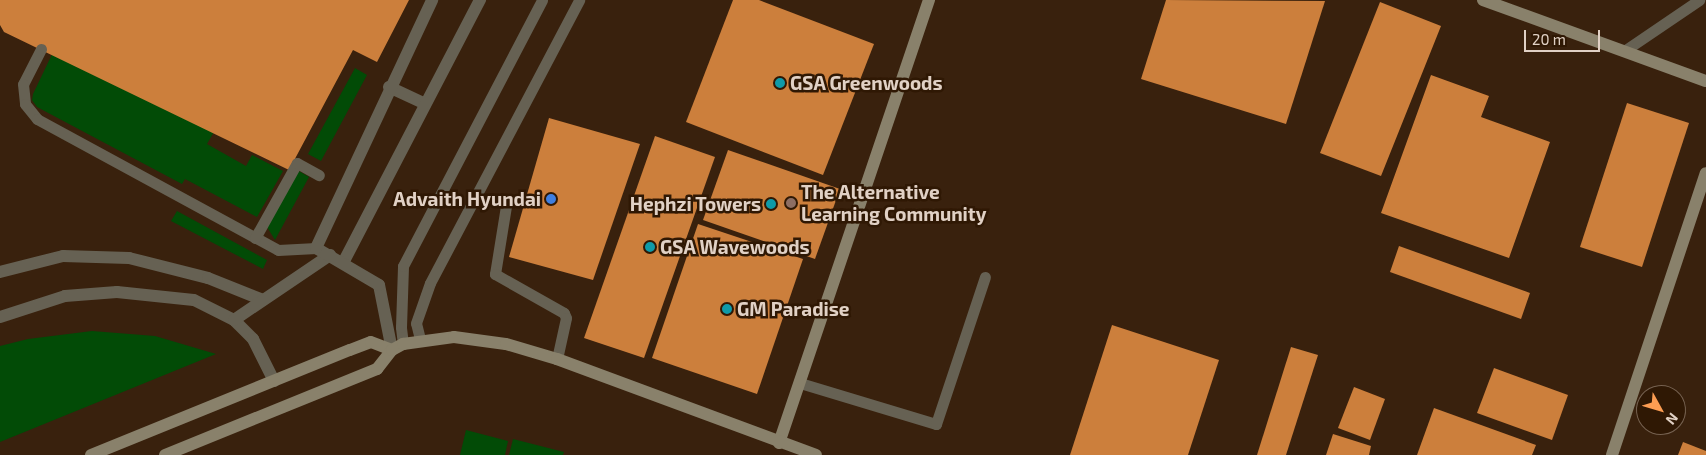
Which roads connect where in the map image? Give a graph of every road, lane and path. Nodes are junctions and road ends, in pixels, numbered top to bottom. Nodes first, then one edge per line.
1 (432, 0) edge
2 (480, 0) edge
3 (542, 0) edge
4 (579, 0) edge
5 (928, 0) edge
6 (1483, 0) edge
7 (1699, 0) edge
8 (41, 49) dead end
9 (1624, 51) junction
10 (1706, 82) edge
11 (389, 87) junction
12 (425, 104) junction
13 (1706, 173) edge
14 (319, 175) dead end
15 (506, 206) dead end
16 (254, 238) junction
17 (316, 248) junction
18 (330, 255) junction
19 (343, 263) junction
20 (0, 272) edge
21 (985, 277) dead end
22 (263, 300) junction
23 (0, 317) edge
24 (234, 320) junction
25 (420, 340) junction
26 (404, 344) junction
27 (392, 350) junction
28 (557, 359) junction
29 (274, 381) junction
30 (800, 383) junction
31 (779, 443) junction
32 (91, 455) edge
33 (165, 455) edge
34 (816, 455) edge
35 (1612, 455) edge

1 - 11 street
2 - 12 street
3 - 26 lane
4 - 25 lane
5 - 30 street
6 - 9 street
7 - 9 lane
8 - 16 lane
9 - 10 street
11 - 12 street
11 - 17 street
12 - 19 street
13 - 35 street
14 - 16 lane
15 - 28 lane
16 - 17 lane
17 - 18 street
18 - 19 street
18 - 22 street
19 - 27 street
20 - 22 street
21 - 30 lane
22 - 24 street
23 - 24 street
24 - 29 street
25 - 26 street
25 - 28 street
26 - 27 street
27 - 29 street
27 - 33 street
28 - 31 street
29 - 32 street
30 - 31 street
31 - 34 street

